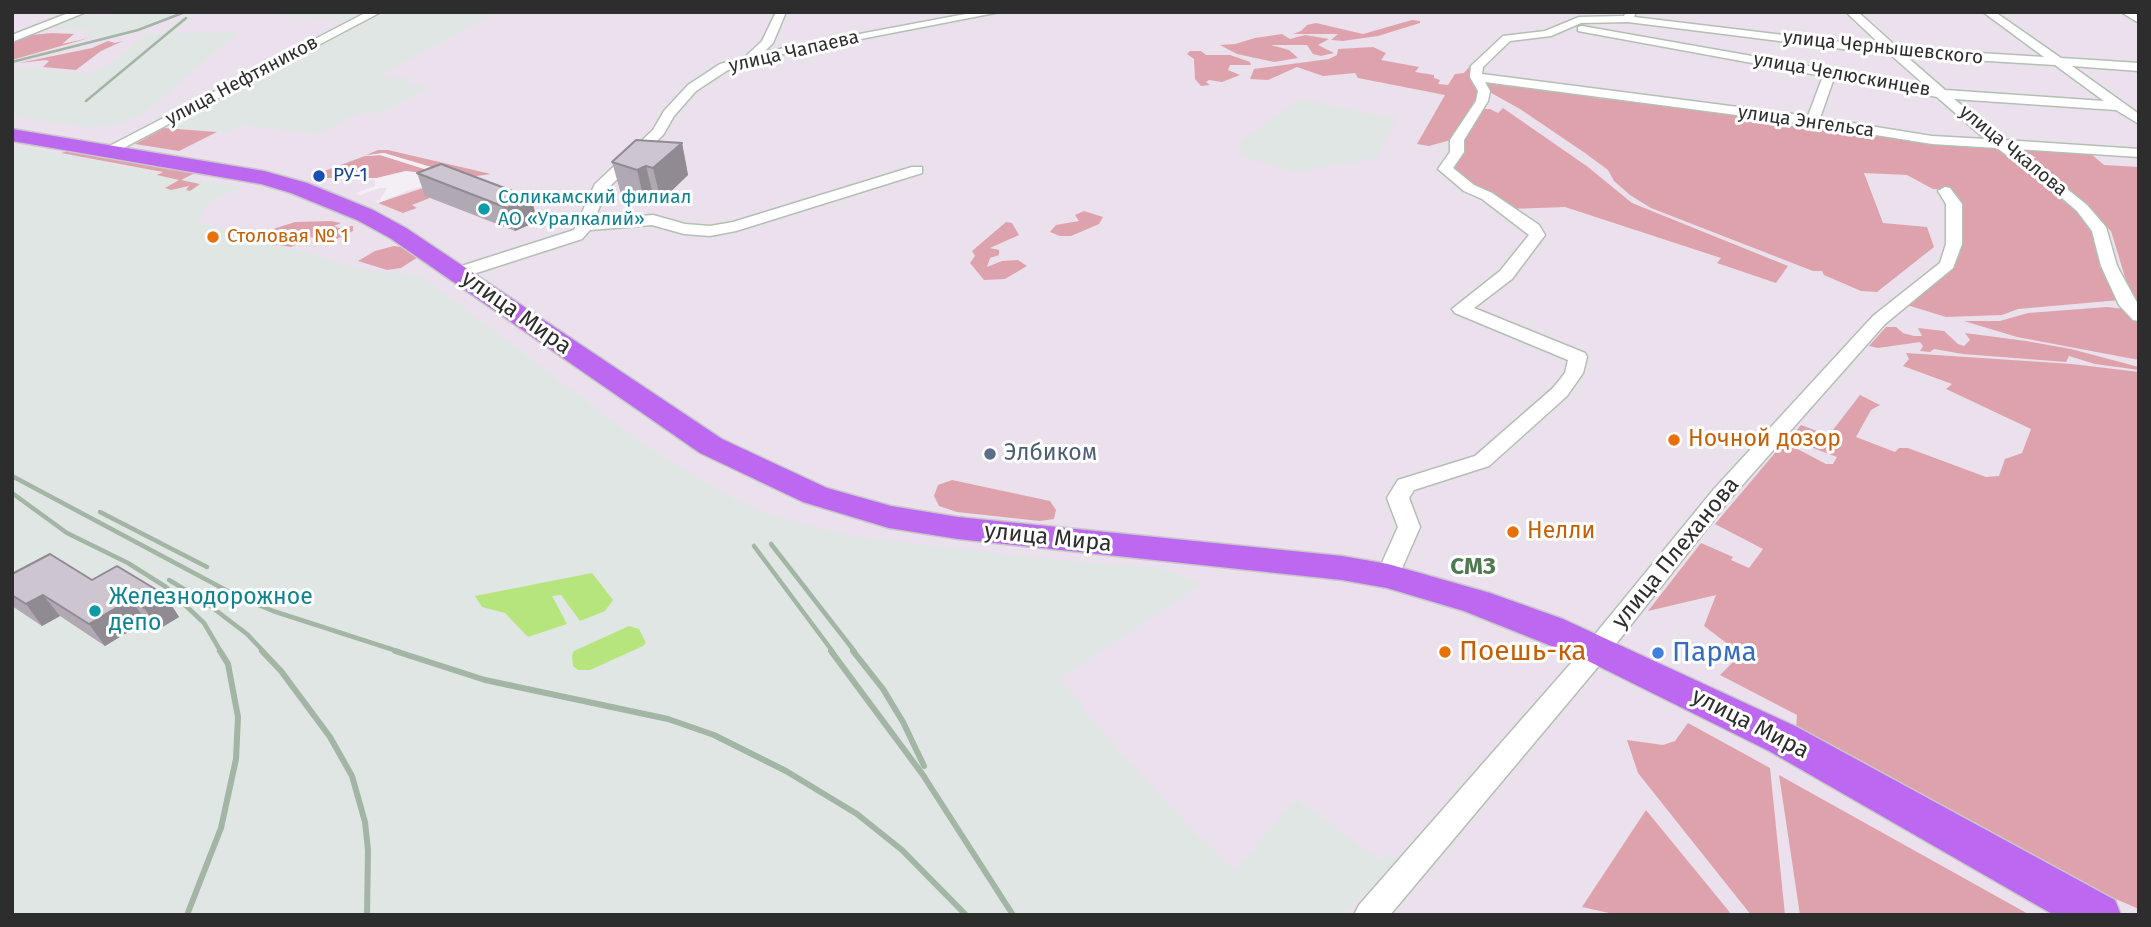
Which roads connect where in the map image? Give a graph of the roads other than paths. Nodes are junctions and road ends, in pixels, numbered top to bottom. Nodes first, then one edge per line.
1 (81, 12) edge
2 (376, 12) edge
3 (781, 12) edge
4 (995, 12) edge
5 (1851, 12) edge
6 (1988, 12) edge
7 (2126, 12) edge
8 (1630, 16) edge
9 (2139, 20) edge
10 (1566, 27) junction
11 (12, 39) edge
12 (1896, 52) junction
13 (750, 58) junction
14 (2058, 63) junction
15 (2139, 67) edge
16 (1830, 73) junction
17 (1476, 77) junction
18 (1942, 94) junction
19 (2120, 106) junction
20 (2139, 120) edge
21 (1813, 121) junction
22 (12, 135) edge
23 (2002, 146) junction
24 (109, 150) junction
25 (2139, 153) edge
26 (917, 170) dead end
27 (1945, 191) dead end
28 (583, 226) junction
29 (458, 273) junction
30 (2139, 316) edge
31 (1388, 576) junction
32 (1597, 649) junction
33 (1370, 915) edge
34 (2098, 915) edge

1 - 11 street
2 - 24 street, улица Нефтяников
3 - 13 street
4 - 13 street, улица Чапаева
5 - 12 street, улица Чкалова
6 - 14 street
7 - 9 street
8 - 10 street, улица Чернышевского
8 - 12 street, улица Чернышевского
10 - 16 street, улица Челюскинцев
10 - 17 street, улица Чернышевского
12 - 14 street, улица Чернышевского
12 - 18 street, улица Чкалова
13 - 28 street, улица Чапаева
14 - 15 street, улица Чернышевского
14 - 19 street
16 - 18 street, улица Челюскинцев
16 - 21 street
17 - 21 street, улица Энгельса
17 - 31 street
18 - 19 street, улица Челюскинцев
18 - 23 street, улица Чкалова
19 - 20 street
21 - 23 street, улица Энгельса
22 - 24 highway, улица Мира
23 - 25 street, улица Энгельса
23 - 30 street, улица Чкалова
24 - 29 highway, улица Мира
26 - 28 street
27 - 32 street, улица Плеханова
28 - 29 street
29 - 31 highway, улица Мира
31 - 32 highway, улица Мира
32 - 33 street, улица Плеханова
32 - 34 highway, улица Мира

